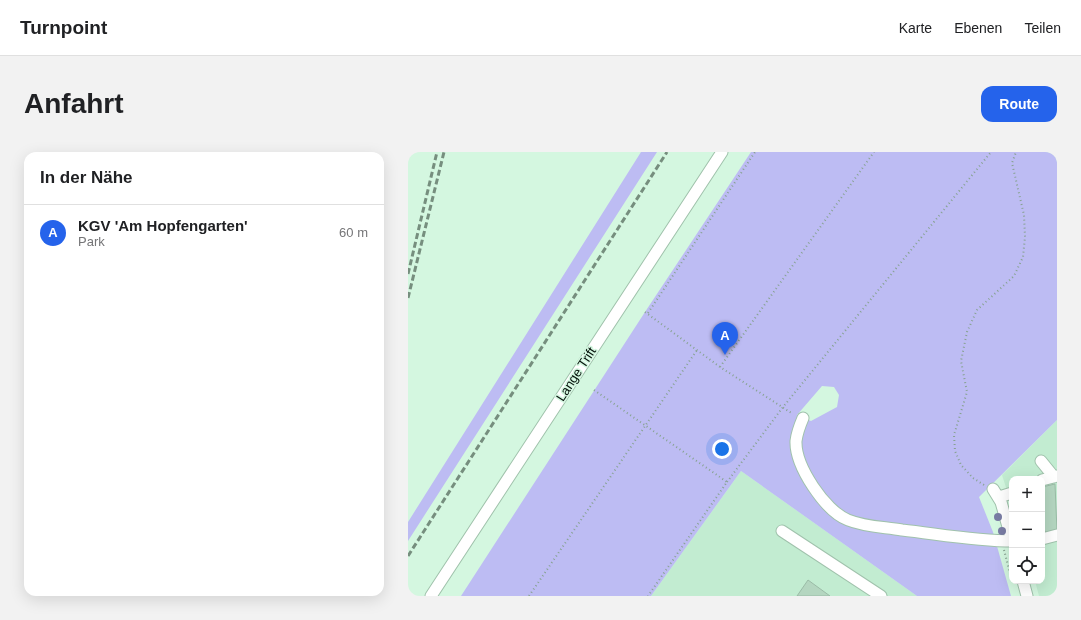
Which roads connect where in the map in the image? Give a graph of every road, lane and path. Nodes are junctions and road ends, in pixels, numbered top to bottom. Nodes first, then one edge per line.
1 (722, 152) edge
2 (755, 152) edge
3 (874, 152) edge
4 (991, 152) edge
5 (1016, 152) edge
6 (645, 312) dead end
7 (648, 314) junction
8 (697, 350) junction
9 (720, 367) junction
10 (594, 390) dead end
11 (783, 407) junction
12 (804, 418) joint
13 (646, 424) junction
14 (1041, 461) dead end
15 (1056, 477) edge
16 (1045, 479) edge
17 (727, 482) junction
18 (996, 493) junction
19 (1009, 493) edge
20 (782, 531) dead end
21 (1009, 532) edge
22 (1057, 535) edge
23 (1045, 538) edge
24 (1009, 541) edge
25 (1024, 584) edge
26 (431, 596) edge
27 (529, 596) edge
28 (648, 596) edge
29 (881, 596) edge
30 (1027, 596) edge

1 - 26 street, Lange Trift
2 - 7 path
3 - 9 path
4 - 11 path
5 - 18 path
6 - 7 path
7 - 8 path
8 - 9 path
8 - 13 path
9 - 11 path
10 - 13 path
11 - 12 path
11 - 17 path
12 - 24 street
13 - 17 path
13 - 27 path
14 - 15 street
15 - 16 street
17 - 28 path
18 - 19 street
18 - 21 street
20 - 29 street
22 - 23 street
25 - 30 street

